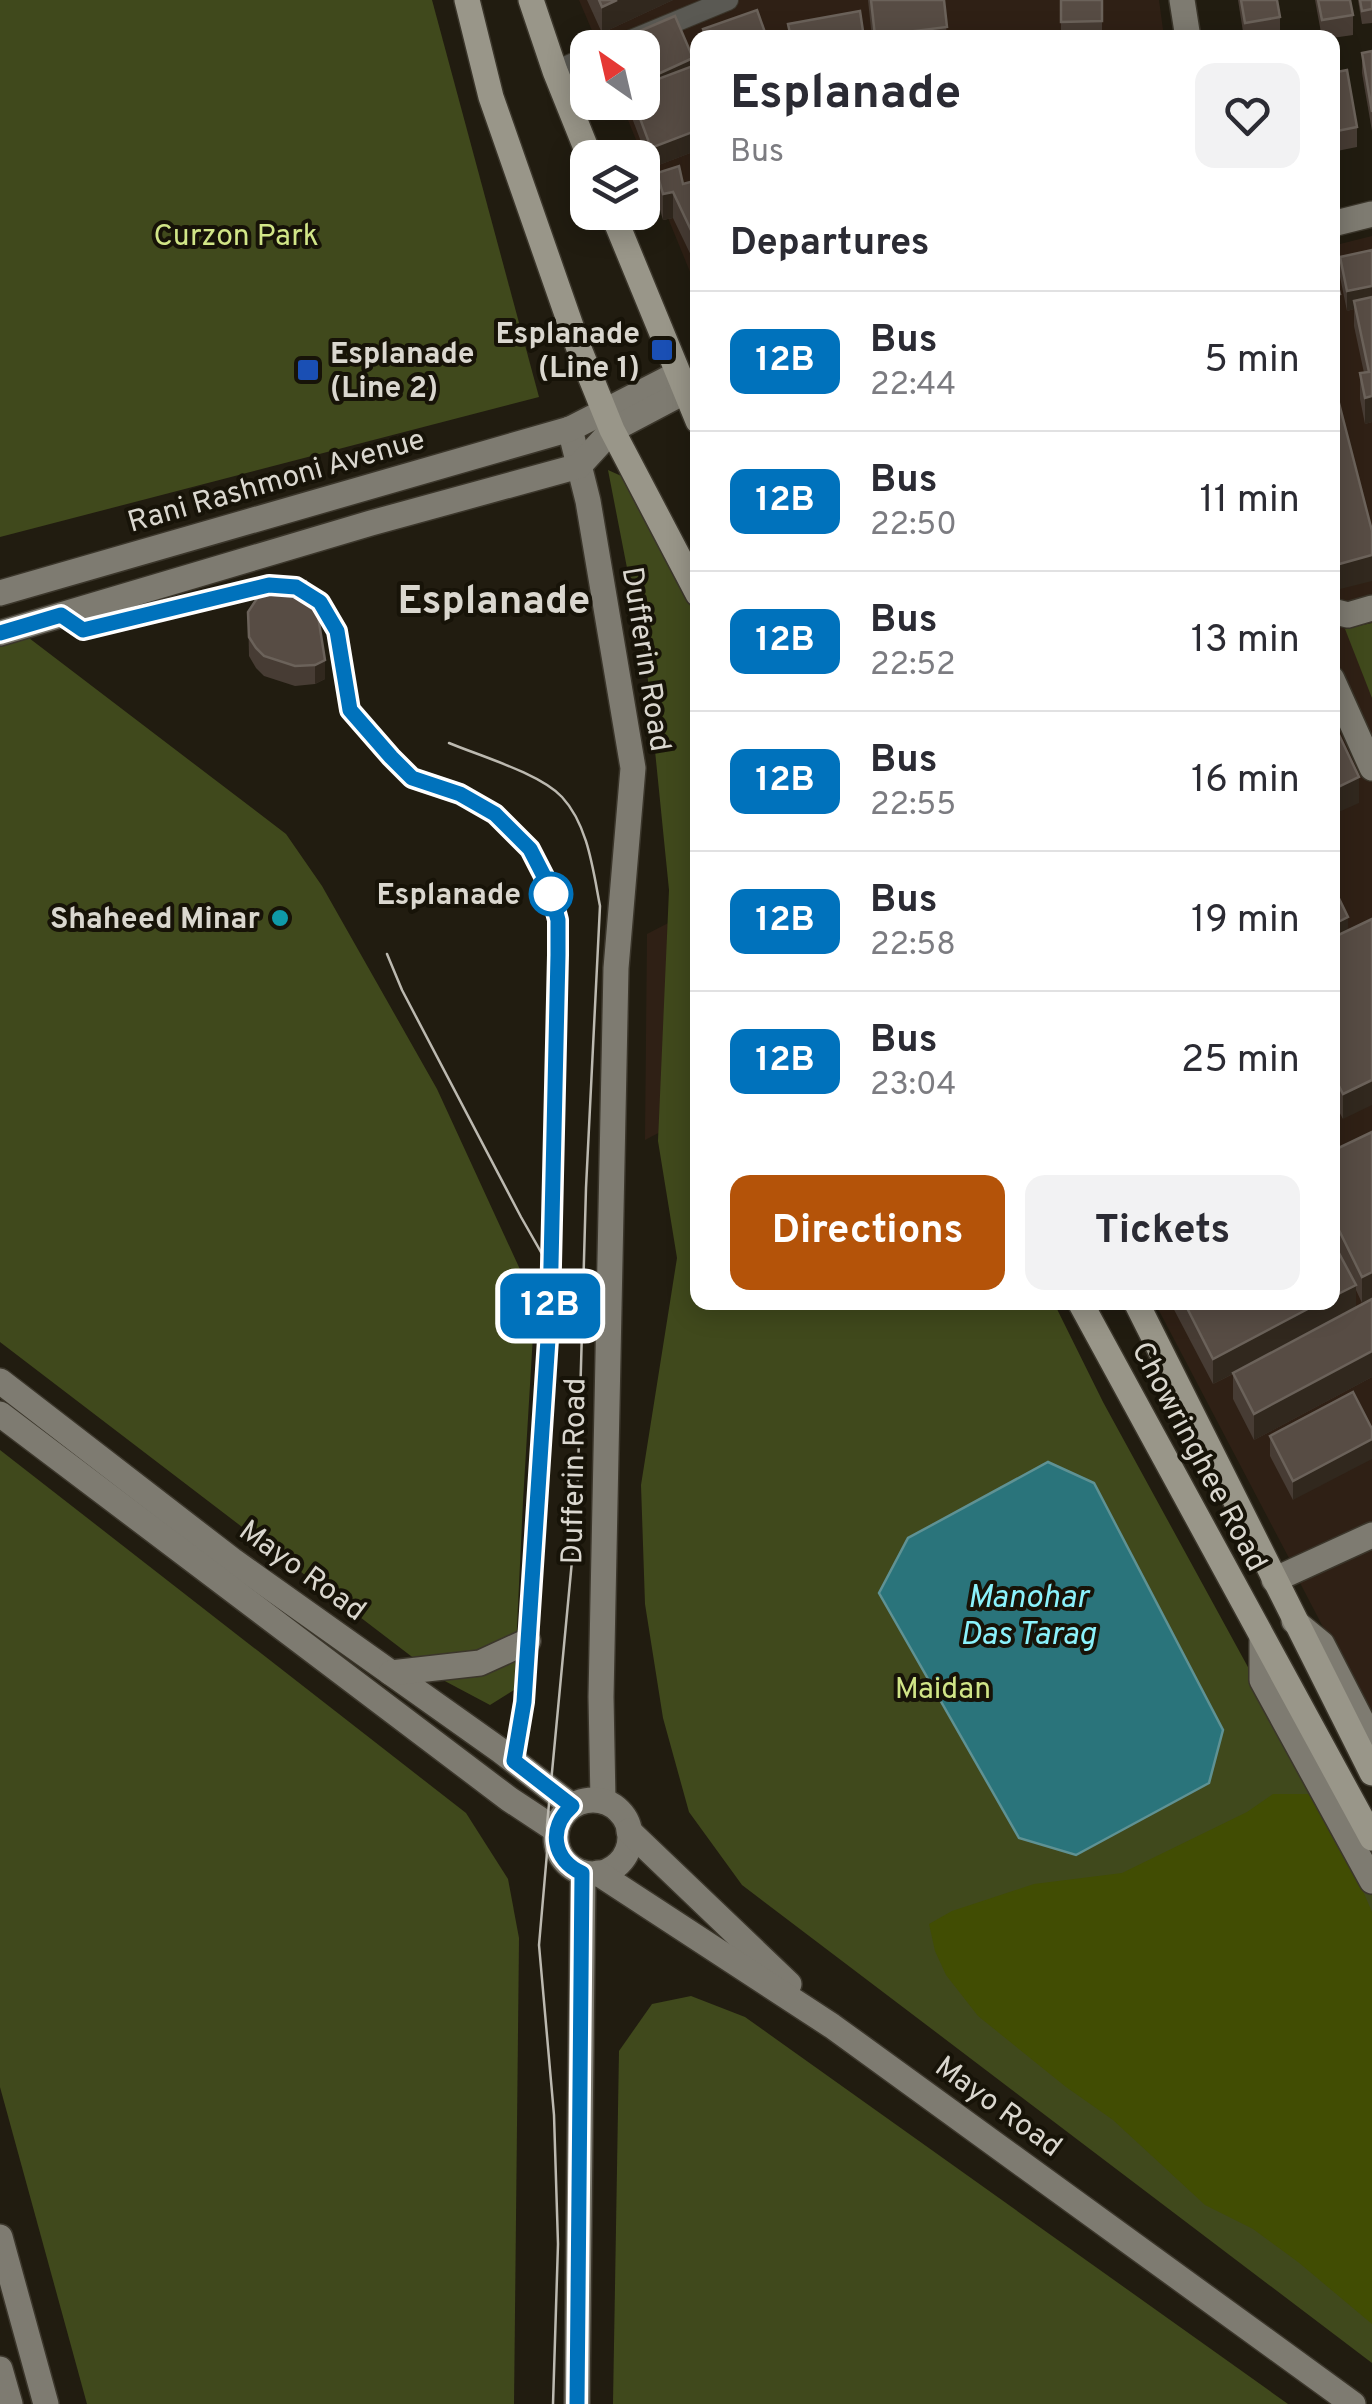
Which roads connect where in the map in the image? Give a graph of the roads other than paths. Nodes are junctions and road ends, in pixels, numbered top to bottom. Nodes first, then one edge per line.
1 (466, 0) edge
2 (531, 0) edge
3 (728, 0) edge
4 (1182, 0) edge
5 (656, 30) edge
6 (1187, 30) edge
7 (570, 65) edge
8 (555, 71) junction
9 (583, 140) edge
10 (1372, 214) edge
11 (1340, 222) edge
12 (620, 230) edge
13 (686, 385) edge
14 (608, 420) junction
15 (570, 429) junction
16 (579, 466) junction
17 (57, 577) junction
18 (690, 579) edge
19 (0, 593) edge
20 (1372, 608) edge
21 (1340, 614) edge
22 (61, 615) junction
23 (0, 633) edge
24 (1340, 698) edge
25 (1372, 768) edge
26 (1084, 1310) edge
27 (1140, 1310) edge
28 (0, 1381) edge
29 (0, 1414) edge
30 (1372, 1536) edge
31 (1274, 1580) junction
32 (528, 1640) dead end
33 (1262, 1640) junction
34 (391, 1673) junction
35 (1364, 1741) edge
36 (1372, 1772) edge
37 (603, 1801) junction
38 (572, 1806) junction
39 (556, 1830) junction
40 (629, 1831) junction
41 (1372, 1838) edge
42 (590, 1873) junction
43 (1372, 1881) edge
44 (832, 2026) junction
45 (0, 2237) edge
46 (0, 2369) edge
47 (10, 2404) edge
48 (46, 2404) edge
49 (578, 2404) edge
50 (1353, 2404) edge

1 - 14 main road
2 - 8 main road
3 - 5 street
4 - 6 main road
7 - 8 street
8 - 9 main road
10 - 11 main road
12 - 13 main road
13 - 14 main road, Rani Rashmoni Avenue
14 - 15 main road, Rani Rashmoni Avenue
14 - 16 main road
14 - 18 main road
15 - 16 main road, Dufferin Road
15 - 17 main road, Rani Rashmoni Avenue
16 - 22 main road
16 - 37 main road, Dufferin Road
17 - 19 main road, Rani Rashmoni Avenue
17 - 22 main road
20 - 21 main road
22 - 23 main road
24 - 25 main road
26 - 33 main road, Chowringhee Road
27 - 31 main road, Chowringhee Road
28 - 34 main road, Mayo Road
29 - 39 main road, Mayo Road
30 - 31 main road
31 - 35 main road, Chowringhee Road
32 - 34 main road
33 - 41 main road, Chowringhee Road
33 - 43 main road
34 - 38 main road, Mayo Road
35 - 36 main road, Chowringhee Road
37 - 38 main road
37 - 40 main road
38 - 39 main road
39 - 42 main road
40 - 42 main road
40 - 44 main road
42 - 44 main road, Mayo Road
42 - 49 main road
44 - 50 main road, Mayo Road
45 - 48 main road
46 - 47 main road

